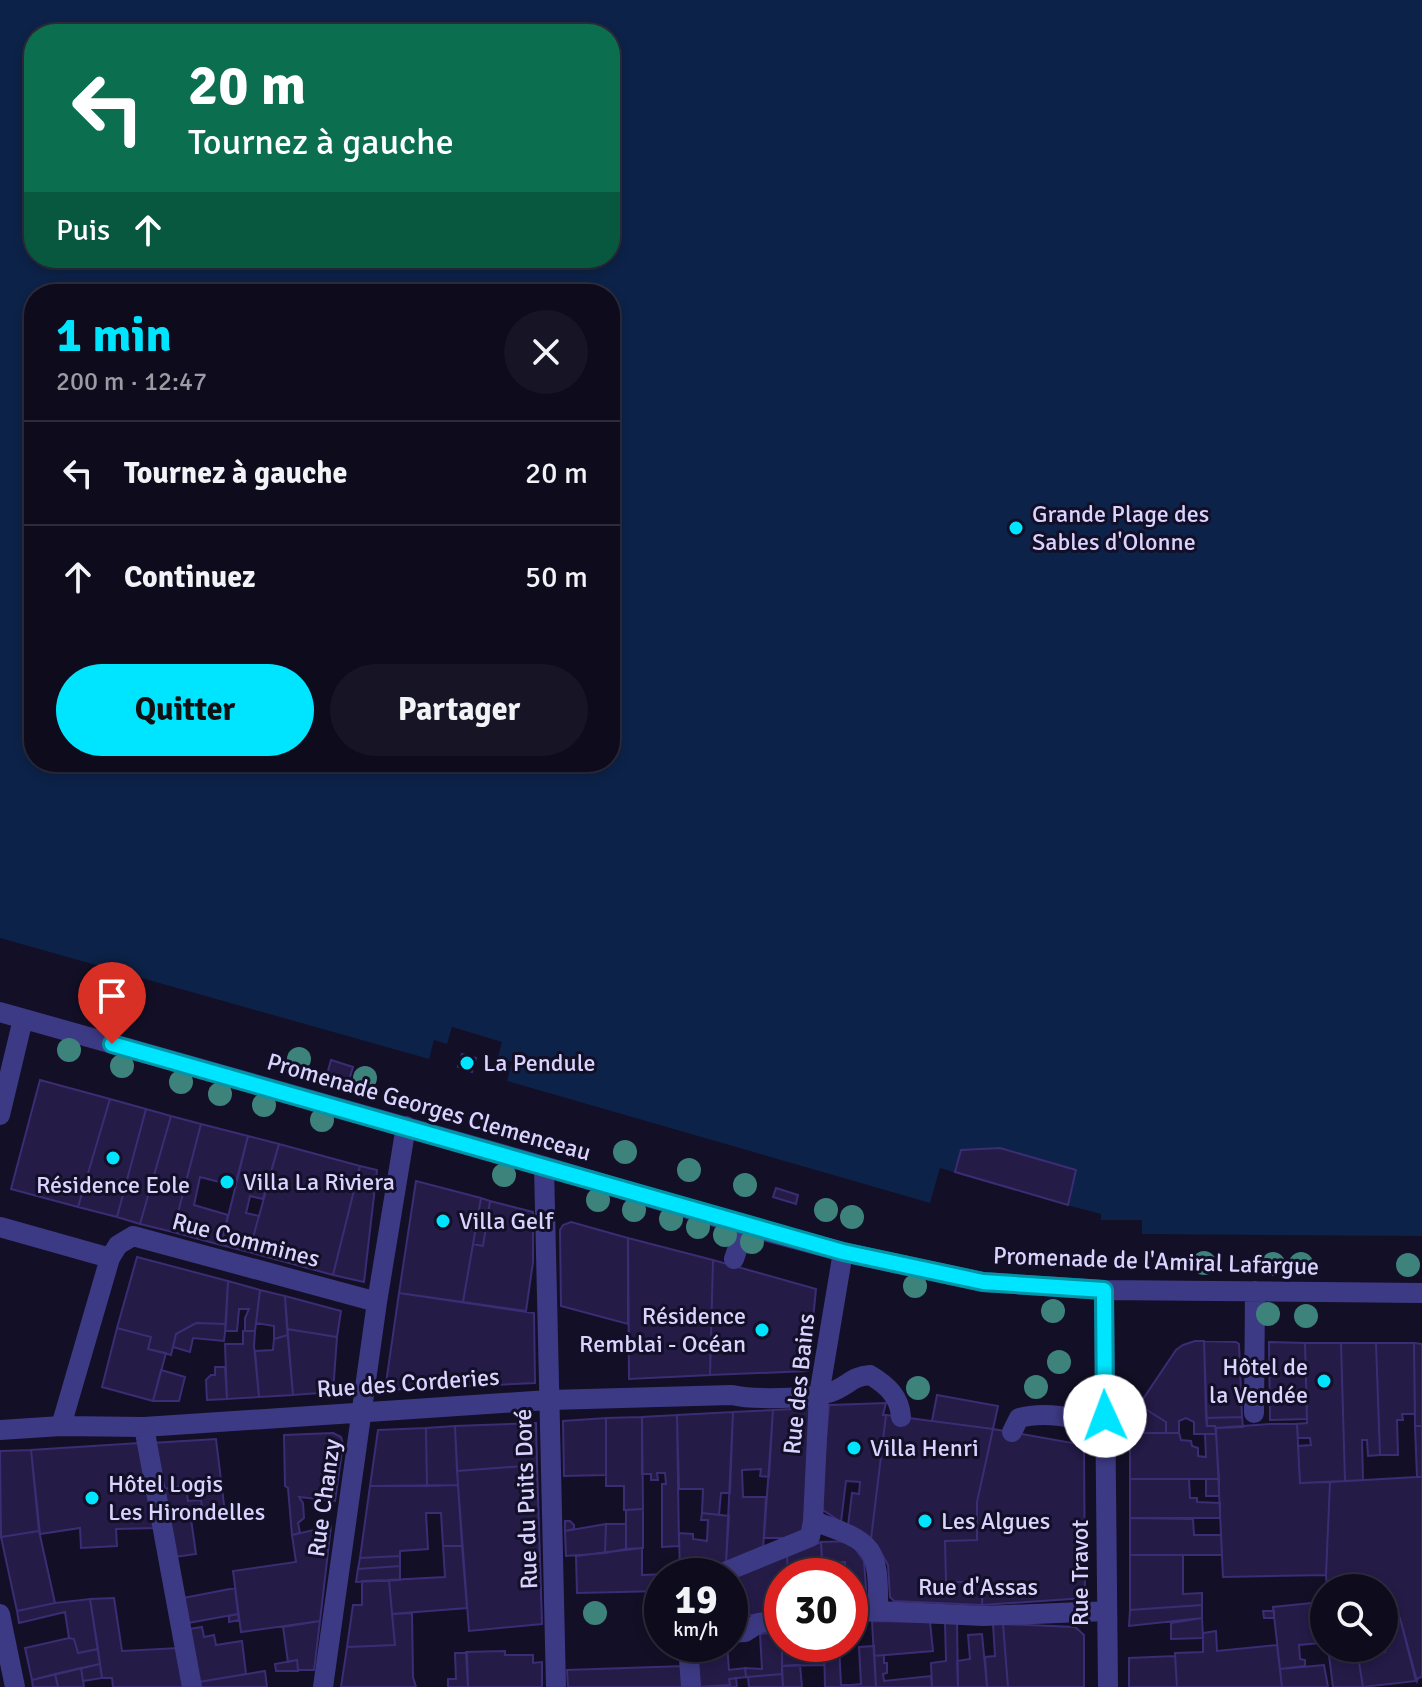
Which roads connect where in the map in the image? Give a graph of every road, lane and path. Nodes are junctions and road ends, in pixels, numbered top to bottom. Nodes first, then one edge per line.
1 (0, 1012) edge
2 (23, 1019) junction
3 (0, 1115) edge
4 (406, 1126) junction
5 (544, 1166) junction
6 (745, 1226) junction
7 (0, 1227) edge
8 (843, 1252) junction
9 (110, 1258) junction
10 (734, 1259) dead end
11 (1104, 1290) junction
12 (1255, 1291) junction
13 (1422, 1293) edge
14 (377, 1302) junction
15 (819, 1395) junction
16 (549, 1400) junction
17 (363, 1412) junction
18 (1254, 1413) dead end
19 (901, 1417) dead end
20 (61, 1426) junction
21 (1105, 1426) junction
22 (144, 1427) junction
23 (0, 1430) edge
24 (1012, 1432) dead end
25 (813, 1521) junction
26 (748, 1562) edge
27 (878, 1611) junction
28 (1106, 1611) junction
29 (868, 1612) edge
30 (0, 1614) edge
31 (689, 1662) edge
32 (15, 1687) edge
33 (192, 1687) edge
34 (323, 1687) edge
35 (556, 1687) edge
36 (691, 1687) edge
37 (1108, 1687) edge

1 - 2 street, Promenade Georges Clemenceau
2 - 3 street
2 - 4 street, Promenade Georges Clemenceau
4 - 5 street, Promenade Georges Clemenceau
4 - 14 street, Rue Chanzy
5 - 6 street, Promenade Georges Clemenceau
5 - 16 street, Rue du Puits Doré
6 - 8 street, Promenade Georges Clemenceau
6 - 10 street
7 - 9 street
8 - 11 street, Promenade de l'Amiral Lafargue
8 - 15 street, Rue des Bains
9 - 14 street, Rue Commines
9 - 20 street
11 - 12 street, Promenade de l'Amiral Lafargue
11 - 21 street, Rue Travot
12 - 13 street, Promenade de l'Amiral Lafargue
12 - 18 street
14 - 17 street, Rue Chanzy
15 - 16 street, Rue des Corderies
15 - 19 street
15 - 25 street, Rue des Bains
16 - 17 street, Rue des Corderies
16 - 35 street, Rue du Puits Doré
17 - 22 street, Rue des Corderies
17 - 34 street, Rue Chanzy
20 - 22 street, Rue des Corderies
20 - 23 street, Rue des Corderies
21 - 24 street
21 - 28 street, Rue Travot
22 - 33 street
25 - 26 street
25 - 27 street
27 - 28 street, Rue d'Assas
27 - 29 street, Rue d'Assas
28 - 37 street, Rue Travot
30 - 32 street
31 - 36 street

